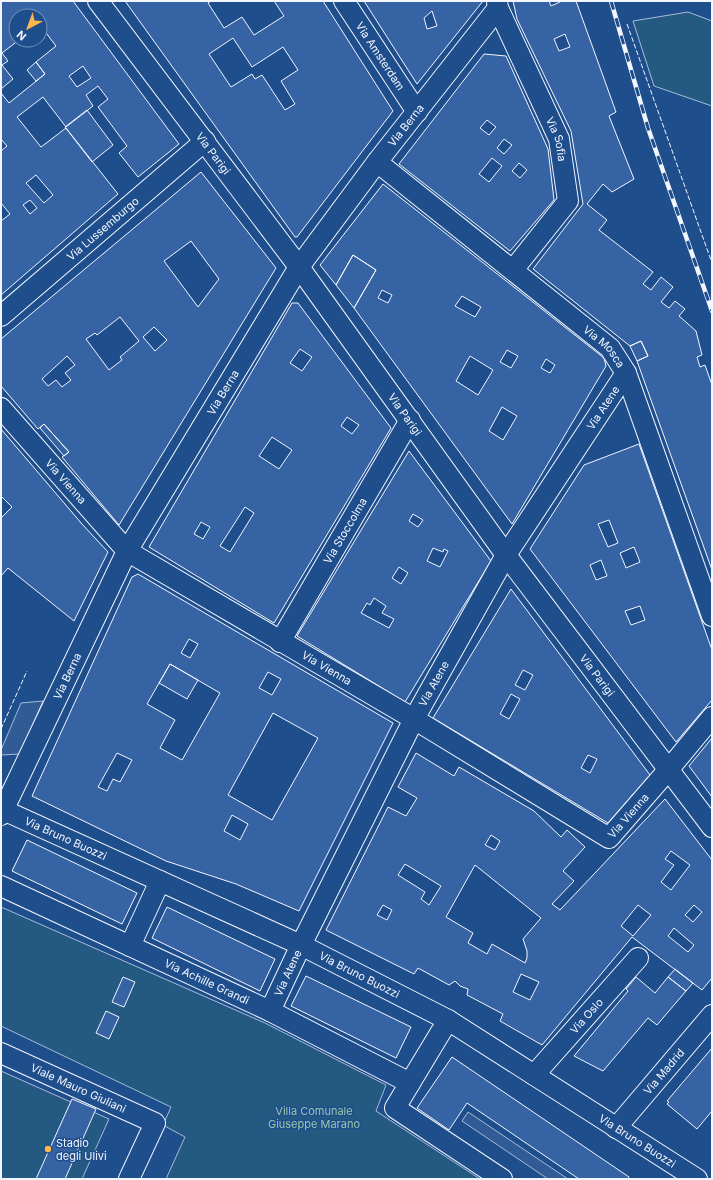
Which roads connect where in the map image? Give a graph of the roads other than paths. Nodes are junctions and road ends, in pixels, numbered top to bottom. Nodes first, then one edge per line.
1 (98, 1) edge
2 (344, 1) edge
3 (497, 4) edge
4 (417, 112) junction
5 (205, 141) junction
6 (377, 162) junction
7 (299, 267) junction
8 (513, 270) junction
9 (1, 316) edge
10 (626, 373) junction
11 (1, 408) edge
12 (410, 420) junction
13 (126, 551) junction
14 (506, 554) junction
15 (712, 616) edge
16 (280, 642) junction
17 (712, 717) edge
18 (414, 719) junction
19 (669, 769) junction
20 (2, 811) edge
21 (712, 827) edge
22 (160, 881) junction
23 (1, 886) edge
24 (301, 945) junction
25 (130, 946) junction
26 (638, 958) dead end
27 (270, 1011) junction
28 (712, 1015) edge
29 (448, 1020) junction
30 (1, 1053) edge
31 (534, 1075) junction
32 (410, 1083) junction
33 (616, 1128) junction
34 (669, 1172) edge
35 (129, 1179) edge
36 (502, 1179) edge
37 (697, 1179) edge

1 - 5 street, Via Parigi
2 - 4 street, Via Amsterdam
3 - 4 street, Via Berna
3 - 8 street, Via Sofia
4 - 6 street, Via Berna
5 - 7 street, Via Parigi
5 - 9 street, Via Lussemburgo
6 - 7 street, Via Berna
6 - 8 street, Via Mosca
7 - 12 street, Via Parigi
7 - 13 street, Via Berna
8 - 10 street, Via Mosca
10 - 14 street, Via Atene
10 - 15 street, Via Mosca
11 - 13 street, Via Vienna
12 - 14 street, Via Parigi
12 - 16 street, Via Stoccolma
13 - 16 street, Via Vienna
13 - 20 street, Via Berna
14 - 18 street, Via Atene
14 - 19 street, Via Parigi
16 - 18 street, Via Vienna
17 - 19 street
18 - 19 street, Via Vienna
18 - 24 street, Via Atene
19 - 21 street, Via Parigi
20 - 22 street, Via Bruno Buozzi
22 - 24 street, Via Bruno Buozzi
22 - 25 street
23 - 25 street, Via Achille Grandi
24 - 27 street, Via Atene
24 - 29 street, Via Bruno Buozzi
25 - 27 street, Via Achille Grandi
26 - 31 street, Via Oslo
27 - 32 street, Via Achille Grandi
28 - 33 street, Via Madrid
29 - 31 street, Via Bruno Buozzi
29 - 32 street
30 - 35 street, Viale Mauro Giuliani
31 - 33 street, Via Bruno Buozzi
32 - 36 street
33 - 34 street, Via Bruno Buozzi
34 - 37 street, Via Bruno Buozzi

